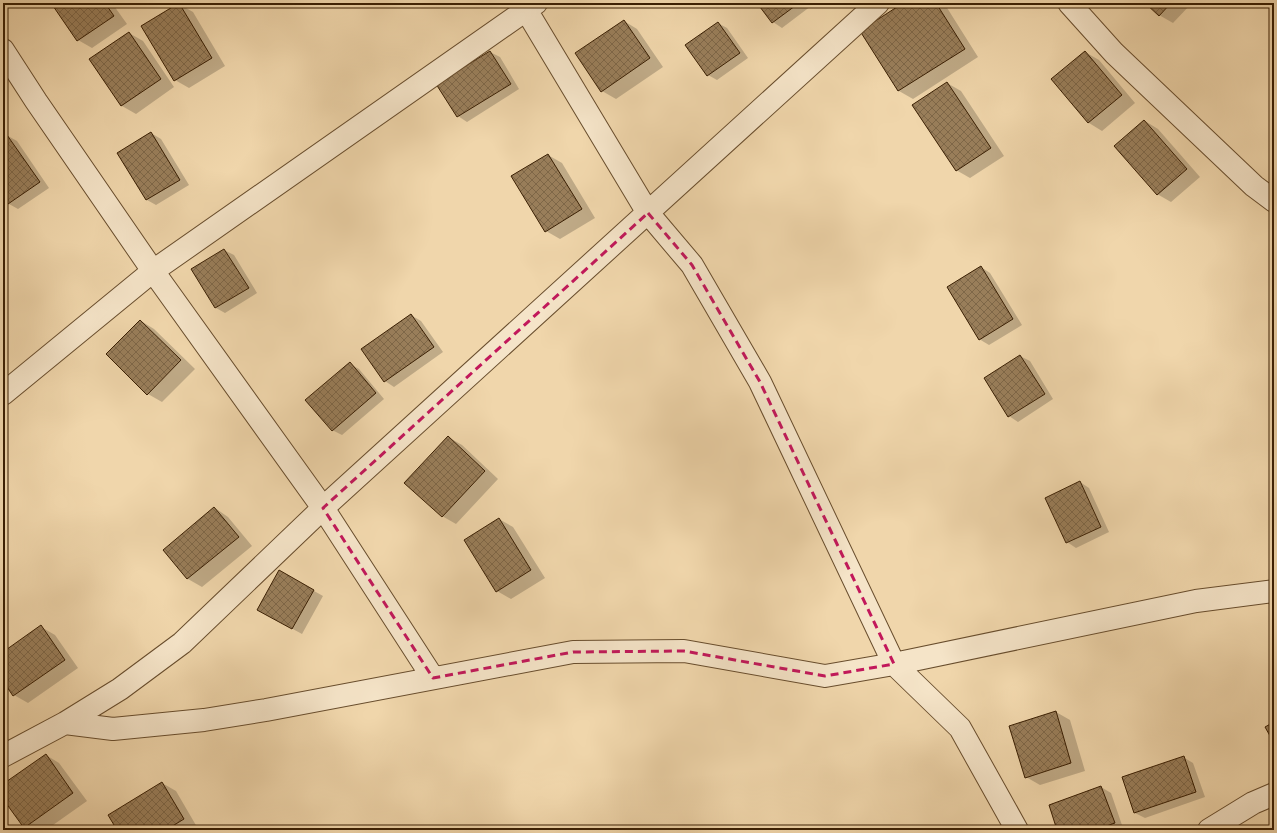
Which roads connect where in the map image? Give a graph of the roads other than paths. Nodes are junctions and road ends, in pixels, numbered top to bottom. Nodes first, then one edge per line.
1 (878, 3) edge
2 (1069, 3) edge
3 (528, 5) edge
4 (3, 50) edge
5 (1274, 201) edge
6 (648, 213) junction
7 (154, 271) junction
8 (3, 394) edge
9 (323, 508) junction
10 (1274, 590) edge
11 (894, 664) junction
12 (433, 678) junction
13 (65, 723) junction
14 (3, 756) edge
15 (1274, 794) edge
16 (1017, 830) edge
17 (1209, 830) edge

1 - 6 street
2 - 5 street
3 - 6 street
3 - 7 street
4 - 7 street
6 - 9 street
6 - 11 street
7 - 8 street
7 - 9 street
9 - 12 street
9 - 13 street
10 - 11 street
11 - 12 street
11 - 16 street
12 - 13 street
13 - 14 street
15 - 17 street

